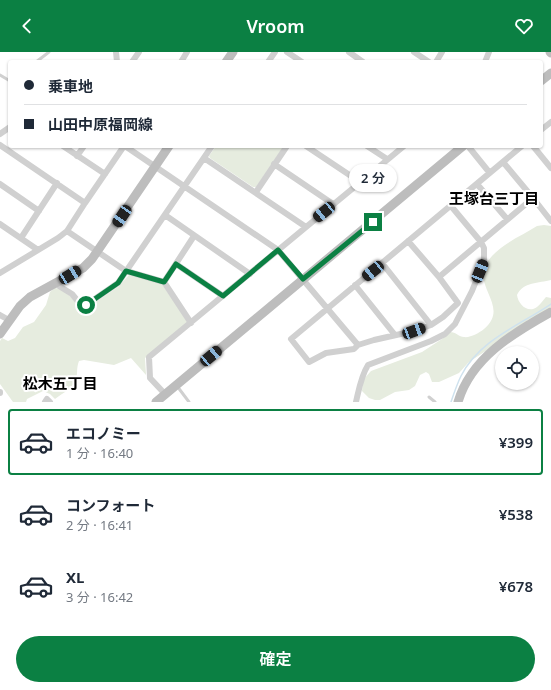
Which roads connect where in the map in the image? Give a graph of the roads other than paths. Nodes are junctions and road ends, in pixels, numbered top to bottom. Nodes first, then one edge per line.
1 (49, 52) edge
2 (140, 52) edge
3 (288, 52) edge
4 (349, 52) edge
5 (414, 52) edge
6 (39, 60) edge
7 (134, 60) edge
8 (299, 60) edge
9 (360, 60) edge
10 (426, 60) edge
11 (551, 73) edge
12 (543, 79) edge
13 (551, 122) edge
14 (543, 128) edge
15 (0, 145) edge
16 (66, 148) edge
17 (83, 148) edge
18 (123, 148) edge
19 (127, 148) edge
20 (169, 148) edge
21 (211, 148) edge
22 (285, 148) edge
23 (309, 148) edge
24 (370, 148) edge
25 (401, 148) edge
26 (461, 148) edge
27 (470, 148) edge
28 (520, 148) edge
29 (535, 148) edge
30 (77, 156) junction
31 (204, 158) junction
32 (387, 159) junction
33 (503, 162) junction
34 (274, 164) junction
35 (155, 168) junction
36 (551, 168) edge
37 (490, 172) junction
38 (104, 174) junction
39 (360, 182) junction
40 (57, 183) junction
41 (0, 184) edge
42 (477, 184) junction
43 (184, 186) junction
44 (256, 192) junction
45 (533, 198) junction
46 (85, 202) junction
47 (333, 204) junction
48 (451, 206) junction
49 (39, 211) junction
50 (165, 215) junction
51 (507, 219) junction
52 (551, 220) edge
53 (0, 224) edge
54 (306, 227) junction
55 (67, 231) junction
56 (194, 236) junction
57 (21, 238) junction
58 (408, 241) junction
59 (481, 242) junction
60 (38, 250) junction
61 (278, 250) junction
62 (97, 252) junction
63 (382, 263) junction
64 (176, 264) junction
65 (2, 269) edge
66 (126, 271) junction
67 (250, 274) junction
68 (439, 277) junction
69 (303, 279) junction
70 (164, 282) junction
71 (58, 283) junction
72 (354, 285) junction
73 (223, 296) junction
74 (327, 308) junction
75 (551, 312) edge
76 (0, 315) edge
77 (9, 320) junction
78 (191, 323) junction
79 (431, 325) junction
80 (0, 334) edge
81 (395, 335) junction
82 (358, 346) junction
83 (176, 385) junction
84 (165, 394) junction
85 (429, 397) dead end
86 (45, 402) edge
87 (50, 402) edge
88 (156, 402) edge
89 (189, 402) edge
90 (356, 402) edge
91 (435, 402) edge
92 (458, 402) edge

1 - 6 lane
2 - 7 street
3 - 8 street
4 - 9 street
5 - 10 street
11 - 12 main road
13 - 14 street
15 - 40 street
16 - 30 street
17 - 30 street
18 - 38 street
19 - 35 street
20 - 35 main road
21 - 31 street
22 - 34 street
23 - 39 street
24 - 32 street
25 - 32 street
26 - 69 main road
27 - 37 street
28 - 33 street
29 - 36 street
30 - 38 street
31 - 43 street
31 - 44 street
32 - 39 street
33 - 37 street
33 - 45 street
34 - 44 street
34 - 47 street
35 - 43 street
35 - 62 main road
37 - 42 street
38 - 46 street
39 - 47 street
40 - 46 street
40 - 49 street
41 - 49 street
42 - 48 street
42 - 51 street
43 - 50 street
43 - 61 street
44 - 54 street
45 - 51 street
45 - 52 street
46 - 55 street
47 - 54 street
48 - 58 street
48 - 59 street
49 - 57 street
50 - 56 street
50 - 66 street
51 - 59 street
53 - 57 street
54 - 61 street
55 - 60 street
55 - 62 street
56 - 64 street
56 - 67 street
57 - 60 street
58 - 63 street
58 - 68 street
59 - 68 street
59 - 90 street
60 - 65 street
61 - 67 street
61 - 69 street
62 - 66 street
62 - 71 main road
63 - 72 street
63 - 79 street
64 - 70 street
64 - 73 street
66 - 70 street
66 - 71 street
67 - 73 street
68 - 79 street
69 - 74 street
69 - 83 main road
70 - 78 street
71 - 77 main road
72 - 74 street
72 - 81 street
73 - 78 street
74 - 82 street
74 - 82 street
75 - 92 main road
76 - 77 street
77 - 80 main road
78 - 84 street
79 - 81 street
81 - 82 street
83 - 84 main road
83 - 89 lane
84 - 88 main road
85 - 91 lane
86 - 87 street

